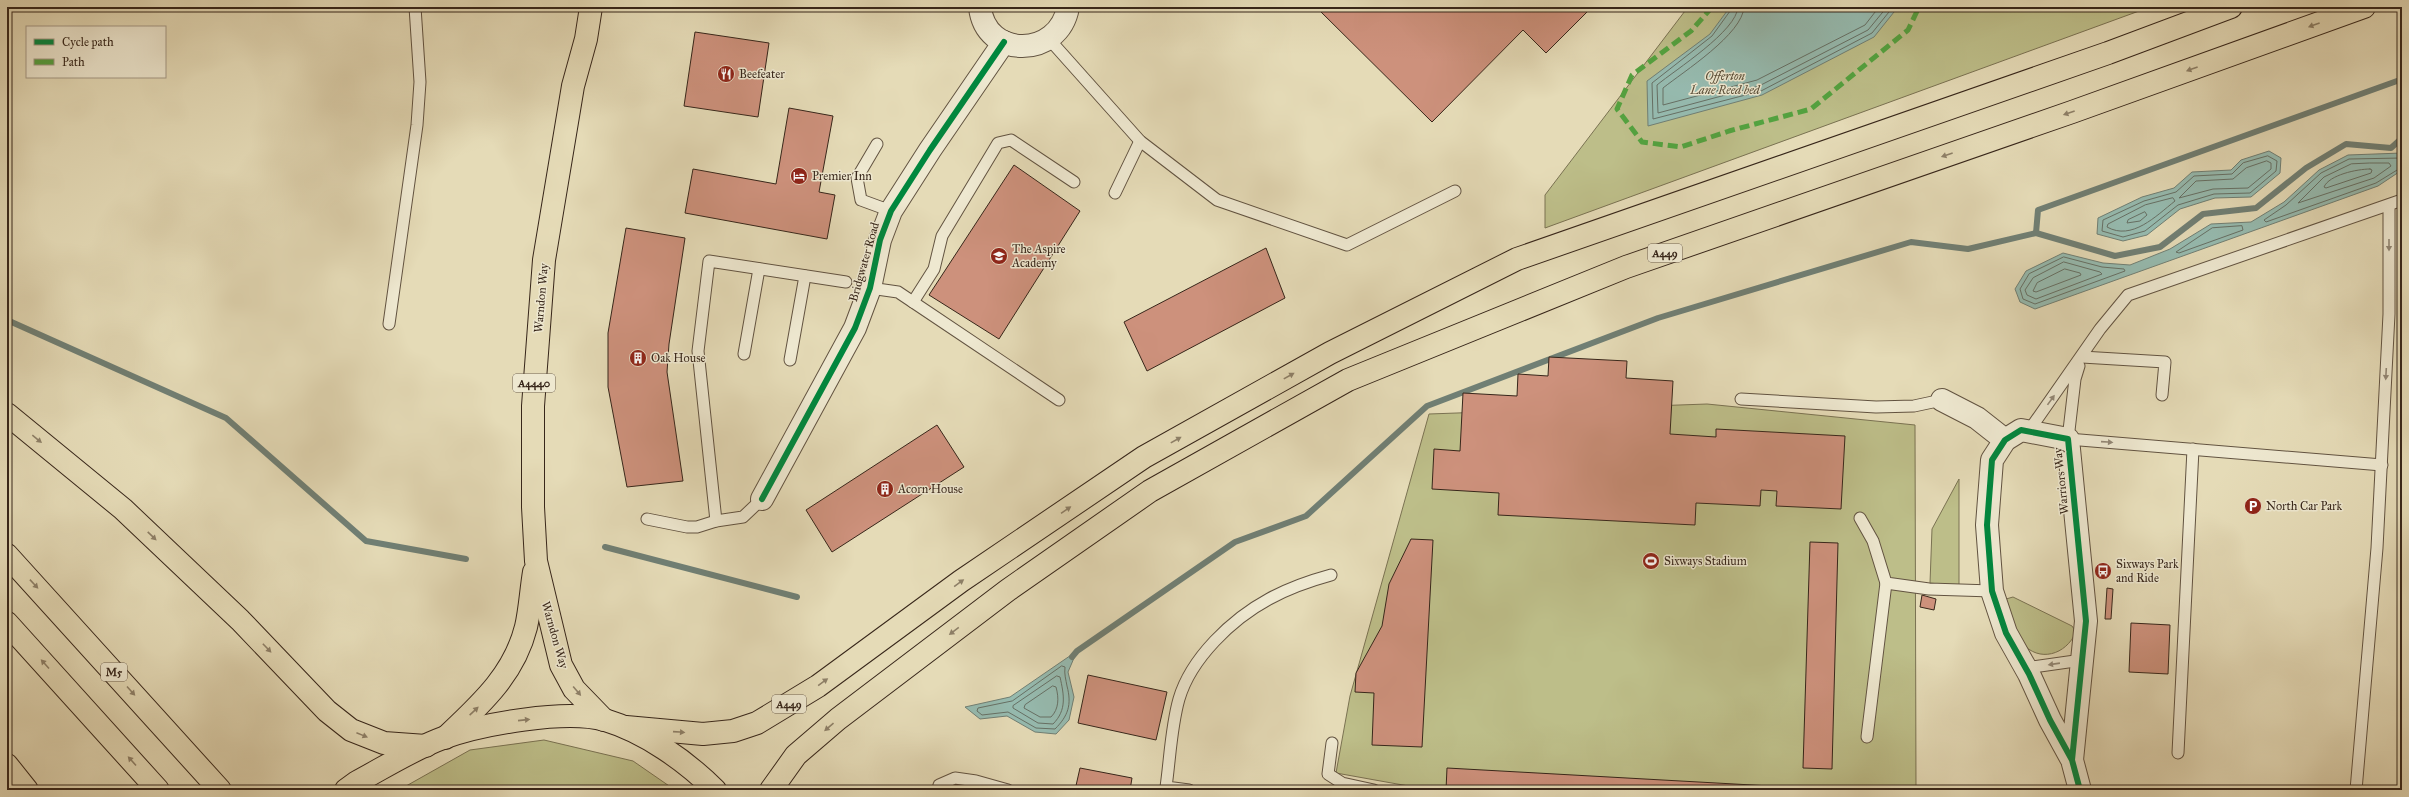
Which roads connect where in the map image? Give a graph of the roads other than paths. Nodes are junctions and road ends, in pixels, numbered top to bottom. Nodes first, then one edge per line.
1 (415, 7) edge
2 (591, 7) edge
3 (605, 7) edge
4 (980, 7) edge
5 (1068, 7) edge
6 (2232, 7) edge
7 (2364, 7) edge
8 (1049, 38) junction
9 (586, 39) junction
10 (1004, 42) junction
11 (1140, 141) junction
12 (877, 144) dead end
13 (1074, 182) dead end
14 (1455, 191) dead end
15 (1115, 193) dead end
16 (2402, 200) edge
17 (2389, 206) junction
18 (891, 211) junction
19 (759, 269) junction
20 (805, 276) junction
21 (846, 282) dead end
22 (870, 288) junction
23 (912, 302) junction
24 (389, 324) dead end
25 (744, 354) dead end
26 (2082, 357) junction
27 (790, 360) dead end
28 (2162, 395) dead end
29 (1741, 399) dead end
30 (1059, 400) dead end
31 (1942, 400) joint
32 (7, 414) edge
33 (2028, 432) junction
34 (2005, 440) junction
35 (2068, 440) junction
36 (2193, 449) junction
37 (2382, 465) junction
38 (762, 499) joint
39 (1860, 518) dead end
40 (647, 519) dead end
41 (716, 521) junction
42 (7, 556) edge
43 (536, 561) junction
44 (1331, 575) dead end
45 (1886, 583) junction
46 (1992, 591) junction
47 (7, 623) edge
48 (2082, 660) junction
49 (2026, 668) junction
50 (604, 720) junction
51 (626, 727) junction
52 (1866, 737) dead end
53 (435, 742) junction
54 (1332, 743) dead end
55 (2178, 753) dead end
56 (2072, 760) junction
57 (7, 766) edge
58 (27, 790) edge
59 (158, 790) edge
60 (220, 790) edge
61 (346, 790) edge
62 (715, 790) edge
63 (771, 790) edge
64 (938, 790) edge
65 (1008, 790) edge
66 (1189, 790) edge
67 (1374, 790) edge
68 (2080, 790) edge
69 (2356, 790) edge

1 - 24 lane
2 - 9 main road, Warndon Way / A4440
3 - 9 main road, Warndon Way / A4440
4 - 10 street
5 - 8 street
51 -> 6 main road, A449
7 -> 63 main road, A449
8 - 10 street
8 - 11 lane
9 - 43 main road, Warndon Way / A4440
10 - 18 street, Bridgwater Road
11 - 14 lane
11 - 15 lane
12 - 18 lane
13 - 23 lane
16 - 17 lane
17 - 26 lane
17 -> 37 lane
18 - 22 street, Bridgwater Road
19 - 20 lane
19 - 25 lane
19 - 41 lane
20 - 21 lane
20 - 27 lane
22 - 23 lane
22 - 38 street, Bridgwater Road
23 - 30 lane
26 - 28 lane
33 -> 26 lane
26 - 35 lane
29 - 31 lane
31 - 34 street
32 -> 53 main road
33 - 34 street, Warriors Way
33 - 35 street, Warriors Way
34 - 46 street, Warriors Way
35 -> 36 lane
35 - 48 street, Warriors Way
36 - 37 lane
36 - 55 lane
37 - 69 lane
38 - 41 lane
39 - 45 lane
40 - 41 lane
42 -> 60 main road, M5
43 -> 50 main road, Warndon Way / A4440
53 -> 43 main road, Warndon Way / A4440
44 - 66 lane
45 - 46 lane
45 - 52 lane
46 - 49 street, Warriors Way
59 -> 47 main road
48 -> 49 lane
48 - 56 street, Warriors Way
49 - 56 street, Warriors Way
50 - 51 main road
53 -> 50 main road
51 - 62 main road
53 - 61 main road
54 - 67 lane
56 - 68 street, Warriors Way
57 - 58 main road
64 - 65 lane

